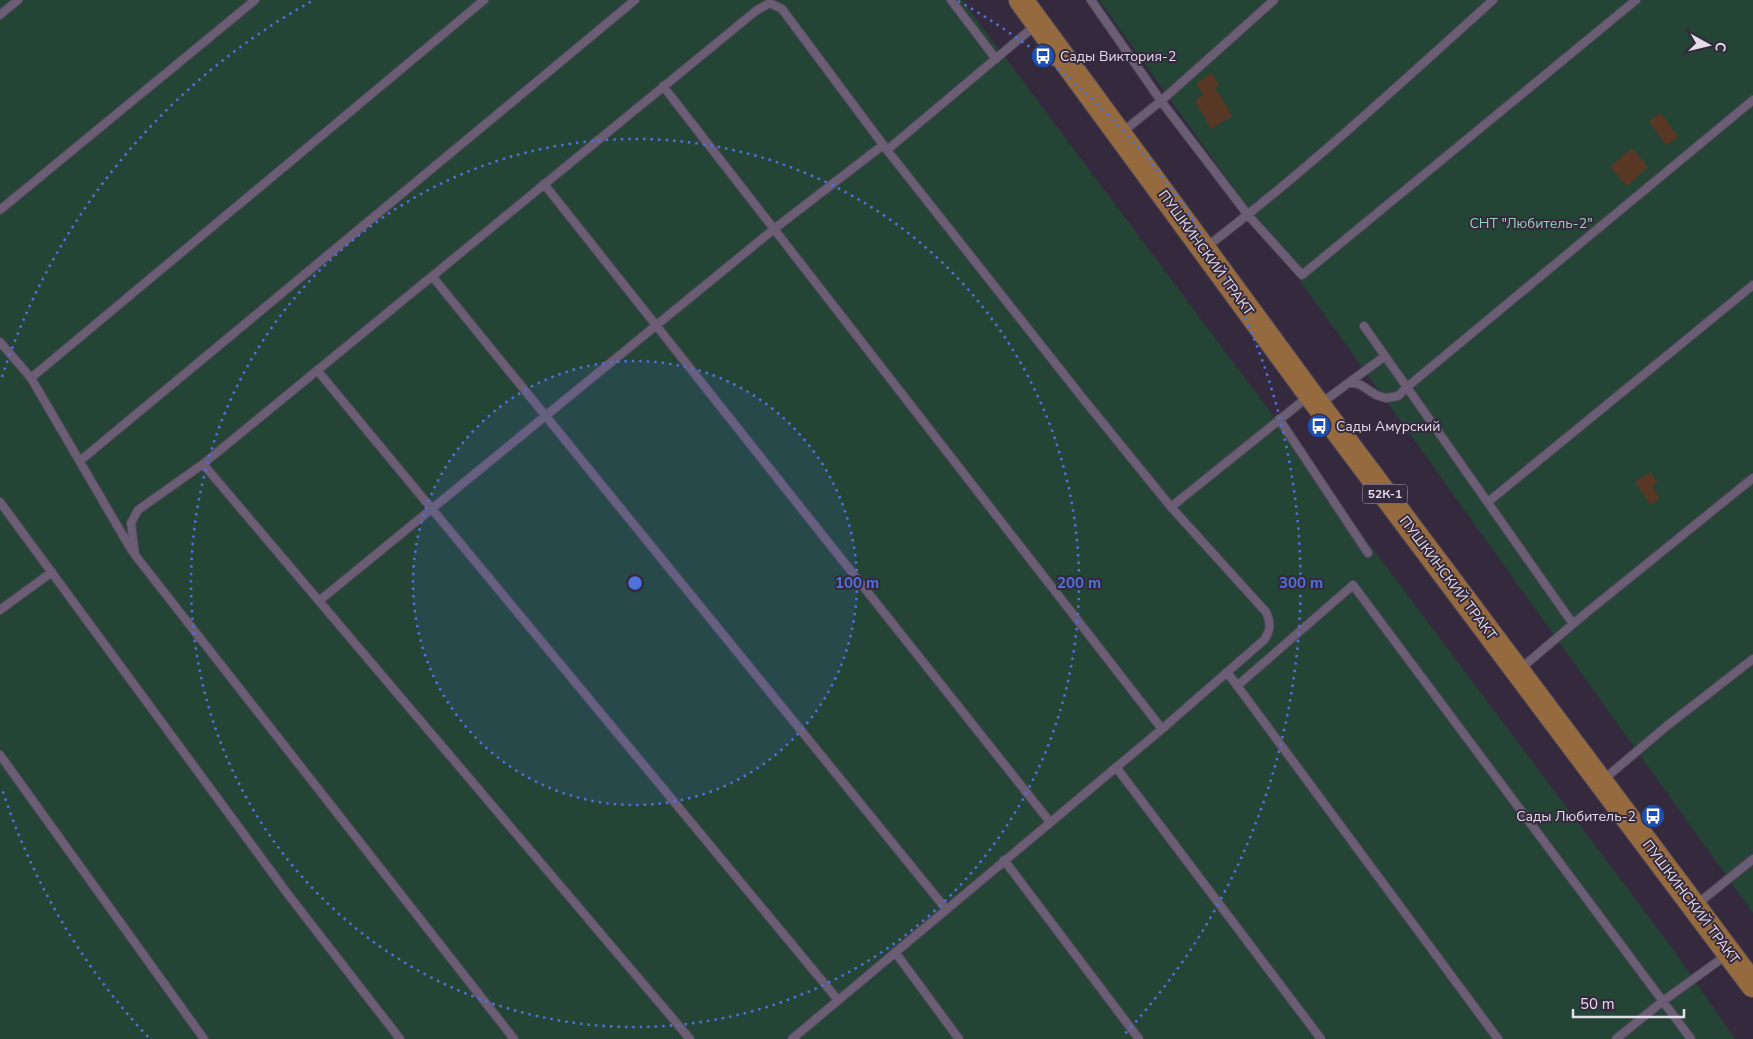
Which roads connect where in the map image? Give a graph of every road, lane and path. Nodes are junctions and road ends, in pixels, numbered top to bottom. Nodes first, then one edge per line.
1 (18, 0) edge
2 (255, 0) edge
3 (484, 0) edge
4 (635, 0) edge
5 (951, 0) edge
6 (1021, 0) edge
7 (1091, 0) edge
8 (1274, 0) edge
9 (1492, 0) edge
10 (1636, 0) edge
11 (0, 14) edge
12 (1038, 23) junction
13 (996, 59) junction
14 (663, 86) junction
15 (1161, 100) junction
16 (1753, 100) edge
17 (1119, 134) junction
18 (885, 147) junction
19 (544, 184) junction
20 (0, 210) edge
21 (1248, 215) junction
22 (774, 229) junction
23 (1204, 250) junction
24 (432, 276) junction
25 (1753, 285) edge
26 (656, 326) junction
27 (1364, 326) dead end
28 (0, 342) edge
29 (1385, 356) junction
30 (317, 370) junction
31 (31, 378) junction
32 (1350, 382) junction
33 (1407, 387) junction
34 (1314, 400) junction
35 (546, 416) junction
36 (1279, 419) junction
37 (80, 460) junction
38 (203, 464) junction
39 (1753, 478) edge
40 (0, 502) edge
41 (1488, 502) junction
42 (1171, 507) junction
43 (431, 508) junction
44 (1368, 554) dead end
45 (135, 555) junction
46 (52, 572) junction
47 (319, 602) junction
48 (0, 610) edge
49 (1573, 624) junction
50 (1753, 659) edge
51 (1518, 671) junction
52 (1227, 672) junction
53 (1237, 686) junction
54 (1162, 729) junction
55 (0, 755) edge
56 (1116, 767) junction
57 (1601, 782) junction
58 (1050, 822) junction
59 (1753, 859) edge
60 (1004, 860) junction
61 (1694, 906) junction
62 (946, 909) junction
63 (895, 952) junction
64 (1730, 953) junction
65 (1753, 984) edge
66 (838, 1000) junction
67 (1663, 1001) junction
68 (204, 1039) edge
69 (400, 1039) edge
70 (514, 1039) edge
71 (690, 1039) edge
72 (792, 1039) edge
73 (959, 1039) edge
74 (1139, 1039) edge
75 (1322, 1039) edge
76 (1498, 1039) edge
77 (1616, 1039) edge
78 (1690, 1039) edge

1 - 11 lane
2 - 20 lane
3 - 31 lane
4 - 37 lane
5 - 13 lane
6 - 12 main road, ПУШКИНСКИЙ ТРАКТ / 52К-1
7 - 15 lane
8 - 15 lane
9 - 21 lane
10 - 21 lane
12 - 13 lane
12 - 17 main road, ПУШКИНСКИЙ ТРАКТ / 52К-1
13 - 18 lane
14 - 18 lane
14 - 19 lane
14 - 22 lane
15 - 17 lane
15 - 21 lane
16 - 33 lane
17 - 23 main road, ПУШКИНСКИЙ ТРАКТ / 52К-1
18 - 22 lane
18 - 42 lane
19 - 24 lane
19 - 26 lane
21 - 23 lane
22 - 26 lane
22 - 54 lane
23 - 34 main road, ПУШКИНСКИЙ ТРАКТ / 52К-1
24 - 30 lane
24 - 35 lane
25 - 41 lane
26 - 35 lane
26 - 58 lane
27 - 29 lane
28 - 31 lane
29 - 32 lane
29 - 33 lane
30 - 38 lane
30 - 43 lane
31 - 37 lane
32 - 33 lane
32 - 34 lane
33 - 41 lane
34 - 36 lane
34 - 51 main road, ПУШКИНСКИЙ ТРАКТ / 52К-1
35 - 43 lane
35 - 62 lane
36 - 42 lane
36 - 44 lane
37 - 45 lane
38 - 45 lane
38 - 47 lane
39 - 49 lane
40 - 46 lane
41 - 49 lane
42 - 52 lane
43 - 47 lane
43 - 66 lane
45 - 70 lane
46 - 48 lane
46 - 69 lane
47 - 71 lane
49 - 51 lane
50 - 57 lane
51 - 57 main road, ПУШКИНСКИЙ ТРАКТ / 52К-1
52 - 53 lane
52 - 54 lane
53 - 67 lane
53 - 76 lane
54 - 56 lane
55 - 68 lane
56 - 58 lane
56 - 75 lane
57 - 61 main road, ПУШКИНСКИЙ ТРАКТ / 52К-1
58 - 60 lane
59 - 61 lane
60 - 62 lane
60 - 74 lane
61 - 64 main road, ПУШКИНСКИЙ ТРАКТ / 52К-1
62 - 63 lane
63 - 66 lane
63 - 73 lane
64 - 65 main road, ПУШКИНСКИЙ ТРАКТ / 52К-1
64 - 67 lane
66 - 72 lane
67 - 77 lane
67 - 78 lane

